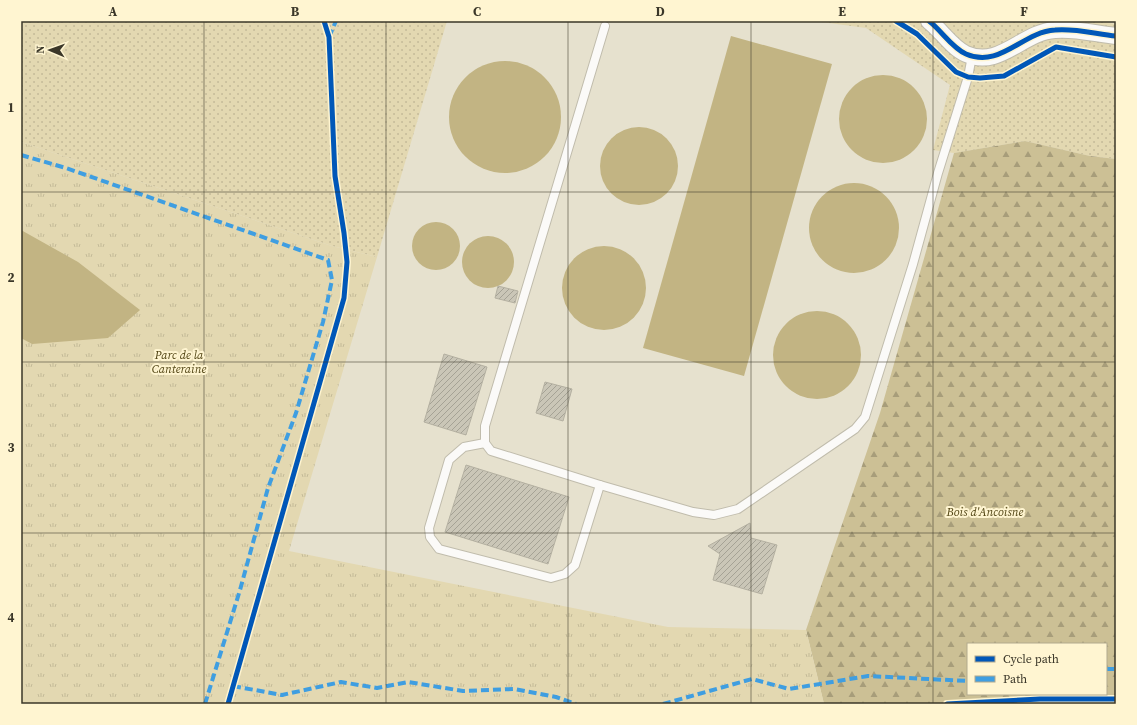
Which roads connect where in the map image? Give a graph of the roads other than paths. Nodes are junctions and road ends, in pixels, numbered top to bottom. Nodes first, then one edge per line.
1 (929, 21) edge
2 (605, 26) dead end
3 (1116, 36) edge
4 (972, 56) junction
5 (485, 443) junction
6 (600, 485) junction

1 - 4 street
2 - 5 lane
3 - 4 street
4 - 6 lane
5 - 6 lane
5 - 6 lane

